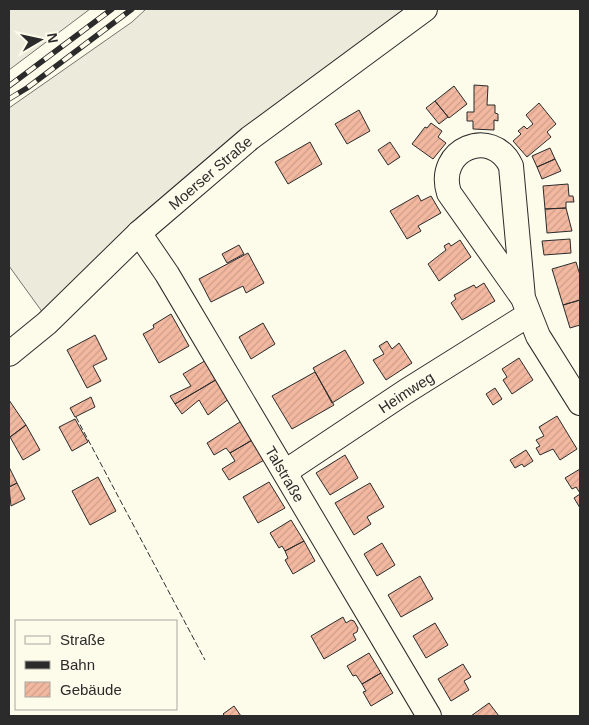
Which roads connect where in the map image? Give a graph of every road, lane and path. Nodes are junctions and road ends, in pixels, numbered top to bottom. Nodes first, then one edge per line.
1 (426, 9) edge
2 (139, 233) junction
3 (526, 307) junction
4 (9, 354) edge
5 (580, 403) edge
6 (285, 472) junction
7 (429, 716) edge

1 - 2 street, Moerser Straße
2 - 4 street, Moerser Straße
2 - 6 street, Talstraße
3 - 3 street
3 - 5 street
3 - 6 street, Heimweg
6 - 7 street, Talstraße

